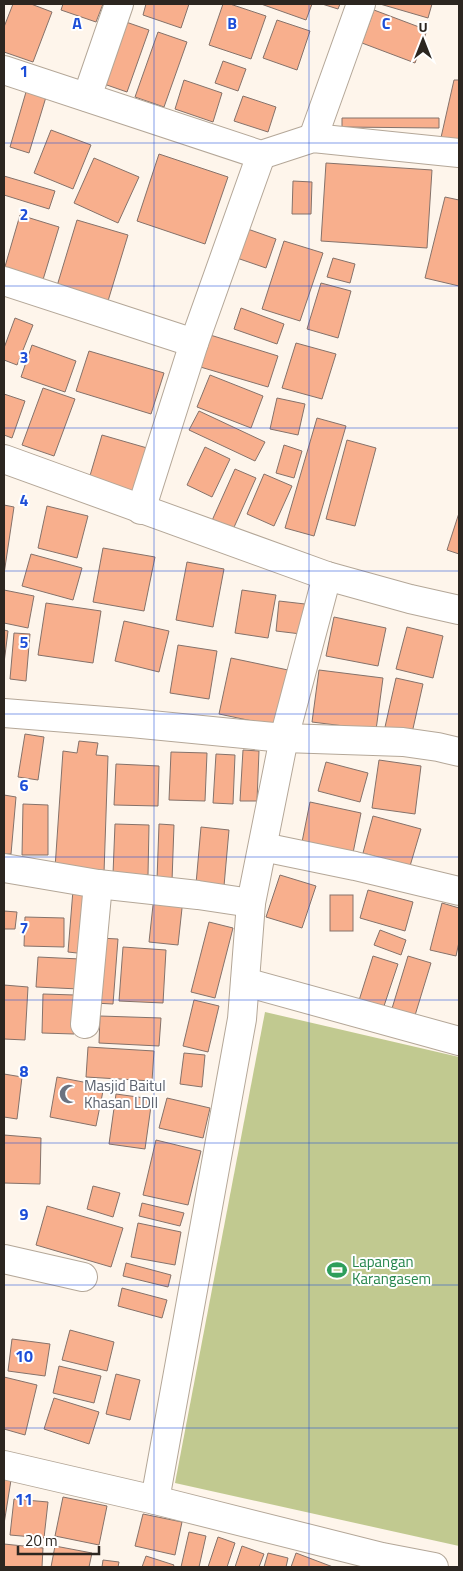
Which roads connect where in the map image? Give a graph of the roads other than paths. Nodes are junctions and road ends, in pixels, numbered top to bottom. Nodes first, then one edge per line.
1 (119, 4) edge
2 (361, 4) edge
3 (4, 70) edge
4 (87, 97) junction
5 (313, 138) junction
6 (459, 153) edge
7 (261, 155) junction
8 (4, 281) edge
9 (194, 343) junction
10 (4, 459) edge
11 (141, 510) junction
12 (327, 576) junction
13 (459, 610) edge
14 (4, 713) edge
15 (284, 738) junction
16 (459, 752) edge
17 (263, 847) junction
18 (4, 868) edge
19 (98, 884) junction
20 (459, 891) edge
21 (251, 904) junction
22 (245, 982) junction
23 (85, 1024) dead end
24 (459, 1042) edge
25 (4, 1259) edge
26 (83, 1277) dead end
27 (4, 1465) edge
28 (155, 1500) junction
29 (380, 1562) edge
30 (434, 1567) edge

1 - 4 street
2 - 5 street
3 - 4 street
4 - 7 street
5 - 6 street
5 - 7 street
7 - 9 street
8 - 9 street
9 - 11 street
10 - 11 street
11 - 12 street
12 - 13 street
12 - 15 street
14 - 15 street
15 - 16 street
15 - 17 street
17 - 20 street
17 - 21 street
18 - 19 street
19 - 21 street
19 - 23 street
21 - 22 street
22 - 24 street
22 - 28 street
25 - 26 street
27 - 28 street
28 - 29 street
29 - 30 street

